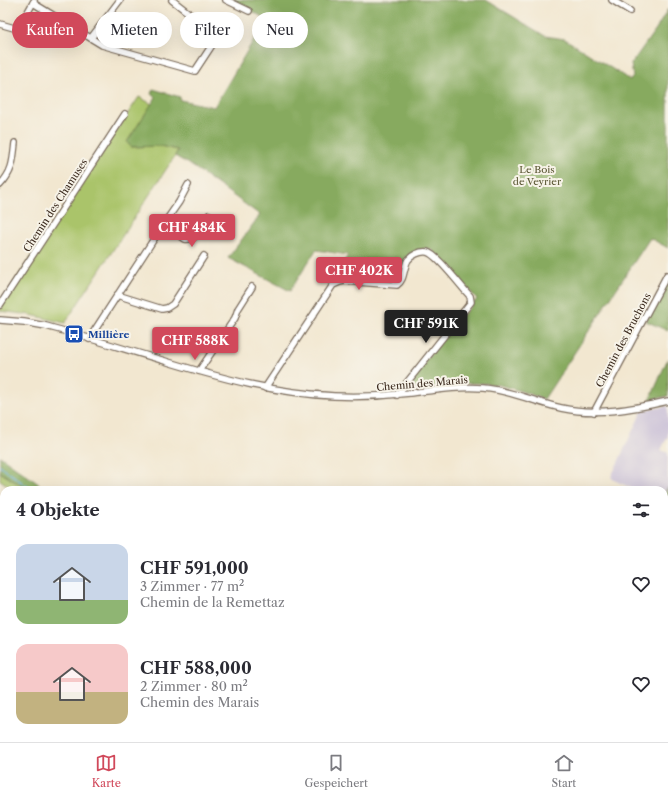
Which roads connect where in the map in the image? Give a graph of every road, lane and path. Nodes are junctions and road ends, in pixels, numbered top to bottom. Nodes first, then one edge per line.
1 (120, 0) edge
2 (226, 0) edge
3 (612, 0) edge
4 (175, 1) edge
5 (34, 2) edge
6 (249, 11) dead end
7 (630, 11) dead end
8 (0, 24) edge
9 (91, 38) junction
10 (125, 114) dead end
11 (14, 143) dead end
12 (0, 185) edge
13 (188, 185) dead end
14 (209, 215) dead end
15 (164, 224) junction
16 (204, 256) dead end
17 (667, 275) dead end
18 (252, 287) dead end
19 (117, 295) junction
20 (0, 305) edge
21 (0, 320) edge
22 (89, 339) junction
23 (200, 371) junction
24 (265, 388) junction
25 (397, 395) junction
26 (668, 401) edge
27 (594, 412) junction

1 - 9 street
2 - 6 street
3 - 7 street
4 - 9 street
5 - 8 street
5 - 9 street
10 - 20 street, Chemin des Chamuses
11 - 12 street
13 - 15 street
14 - 15 street
15 - 19 street
16 - 19 street
17 - 27 street, Chemin des Bruchons
18 - 23 street
19 - 22 street
21 - 22 street, Chemin des Marais
22 - 23 street, Chemin des Marais
23 - 24 street, Chemin des Marais
24 - 25 street, Chemin des Marais
24 - 25 street
25 - 27 street, Chemin des Marais
26 - 27 street, Chemin des Marais

